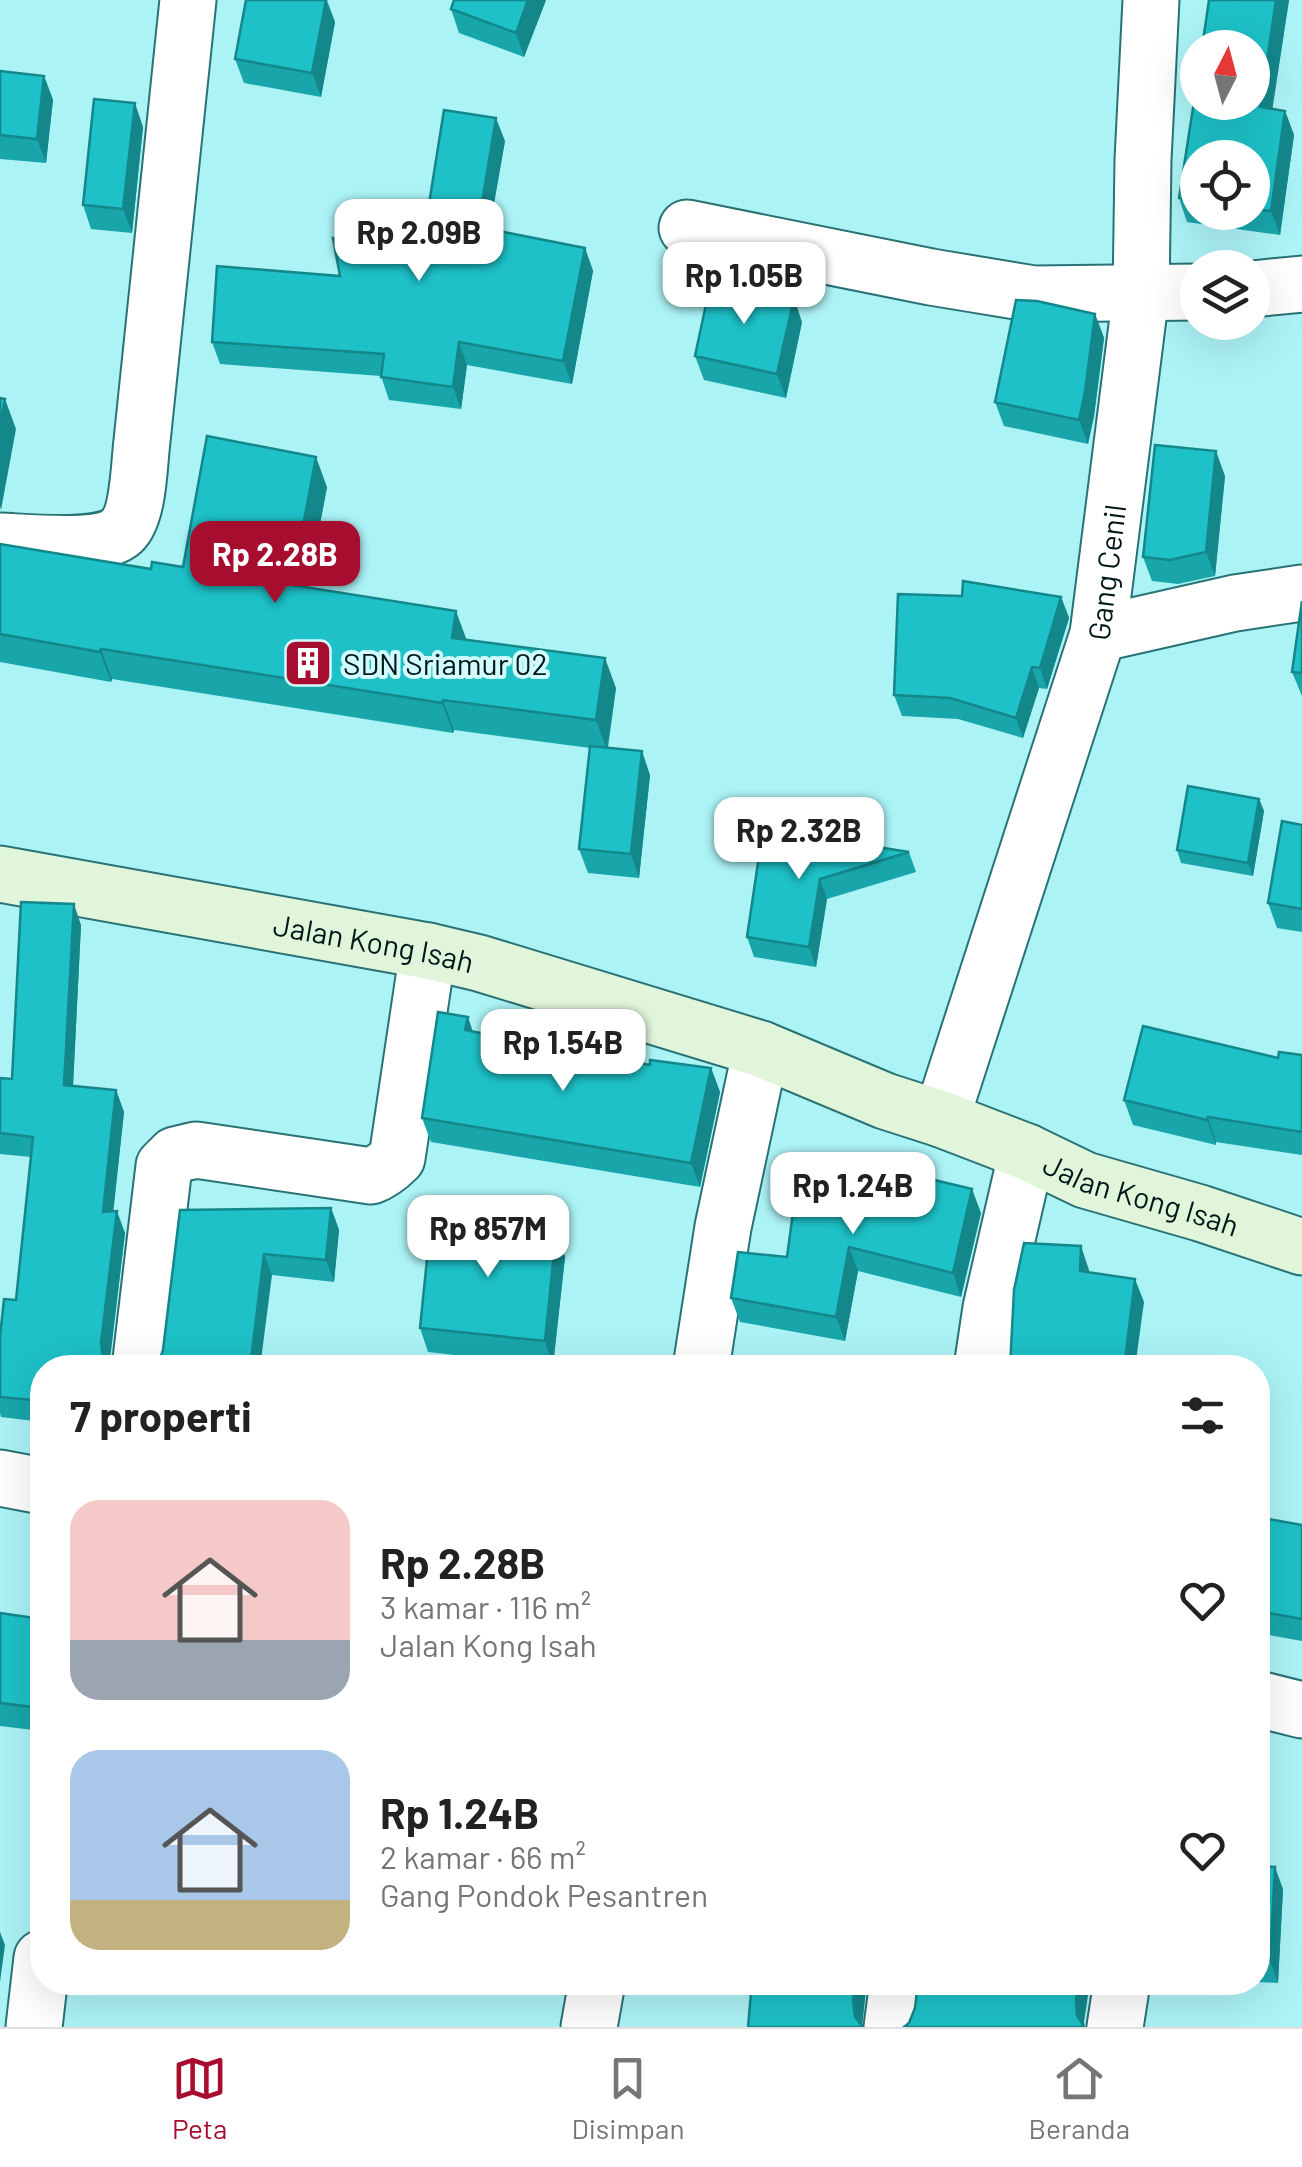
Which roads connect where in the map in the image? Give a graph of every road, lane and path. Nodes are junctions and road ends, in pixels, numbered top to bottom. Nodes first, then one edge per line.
1 (188, 0) edge
2 (1151, 0) edge
3 (687, 228) dead end
4 (1302, 284) edge
5 (1270, 287) edge
6 (1180, 293) edge
7 (1141, 294) junction
8 (0, 541) edge
9 (1302, 594) edge
10 (1098, 634) junction
11 (0, 874) edge
12 (428, 951) junction
13 (761, 1049) junction
14 (941, 1119) junction
15 (1026, 1152) junction
16 (1302, 1247) edge
17 (142, 1355) edge
18 (703, 1355) edge
19 (984, 1355) edge
20 (0, 1478) edge
21 (30, 1484) edge
22 (1270, 1703) edge
23 (1302, 1710) edge
24 (38, 1995) edge
25 (595, 1995) edge
26 (896, 1995) edge
27 (1120, 1995) edge
28 (34, 2027) edge
29 (589, 2027) edge
30 (892, 2027) edge
31 (1115, 2027) edge

1 - 8 street
2 - 7 street, Gang Cenil
3 - 7 street
4 - 5 street
6 - 7 street
7 - 10 street, Gang Cenil
9 - 10 street
10 - 14 street, Gang Cenil
11 - 12 street, Jalan Kong Isah
12 - 13 street, Jalan Kong Isah
12 - 17 street
13 - 14 street, Jalan Kong Isah
13 - 18 street
14 - 15 street, Jalan Kong Isah
15 - 16 street, Jalan Kong Isah
15 - 19 street
20 - 21 street
22 - 23 street
24 - 28 street
25 - 29 street
26 - 30 street
27 - 31 street

